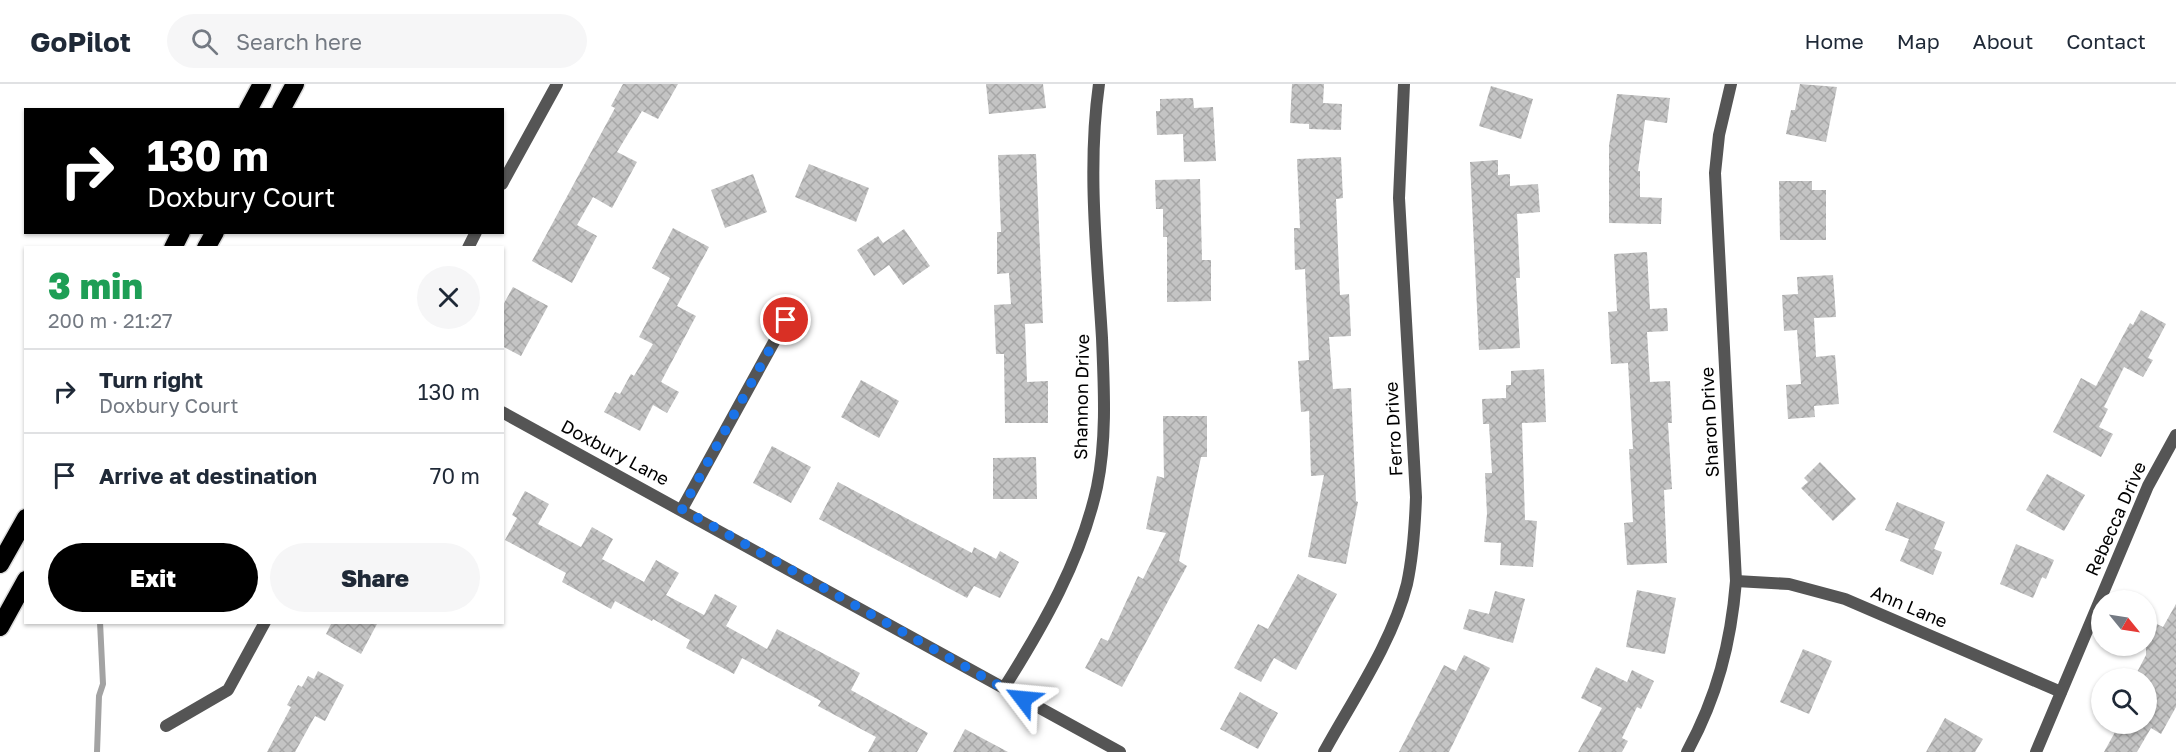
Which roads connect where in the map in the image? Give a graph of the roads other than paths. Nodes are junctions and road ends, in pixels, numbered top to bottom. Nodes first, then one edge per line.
1 (262, 84) edge
2 (295, 84) edge
3 (557, 84) edge
4 (1099, 84) edge
5 (1404, 84) edge
6 (1731, 84) edge
7 (249, 108) edge
8 (282, 108) edge
9 (504, 180) edge
10 (786, 320) dead end
11 (504, 413) edge
12 (2176, 435) edge
13 (682, 509) junction
14 (24, 522) edge
15 (0, 564) edge
16 (1736, 581) junction
17 (24, 584) edge
18 (264, 624) edge
19 (0, 627) edge
20 (1004, 688) junction
21 (2061, 692) junction
22 (166, 726) dead end
23 (1120, 752) edge
24 (1324, 752) edge
25 (1687, 752) edge
26 (2036, 752) edge

1 - 7 highway
2 - 8 highway
3 - 9 street
4 - 20 street, Shannon Drive
5 - 24 street, Ferro Drive
6 - 16 street, Sharon Drive
10 - 13 street
11 - 13 street, Doxbury Lane
12 - 21 street, Rebecca Drive
13 - 20 street, Doxbury Lane
14 - 15 highway
16 - 21 street, Ann Lane
16 - 25 street, Sharon Drive
17 - 19 highway
18 - 22 street
20 - 23 street, Doxbury Lane
21 - 26 street, Rebecca Drive

